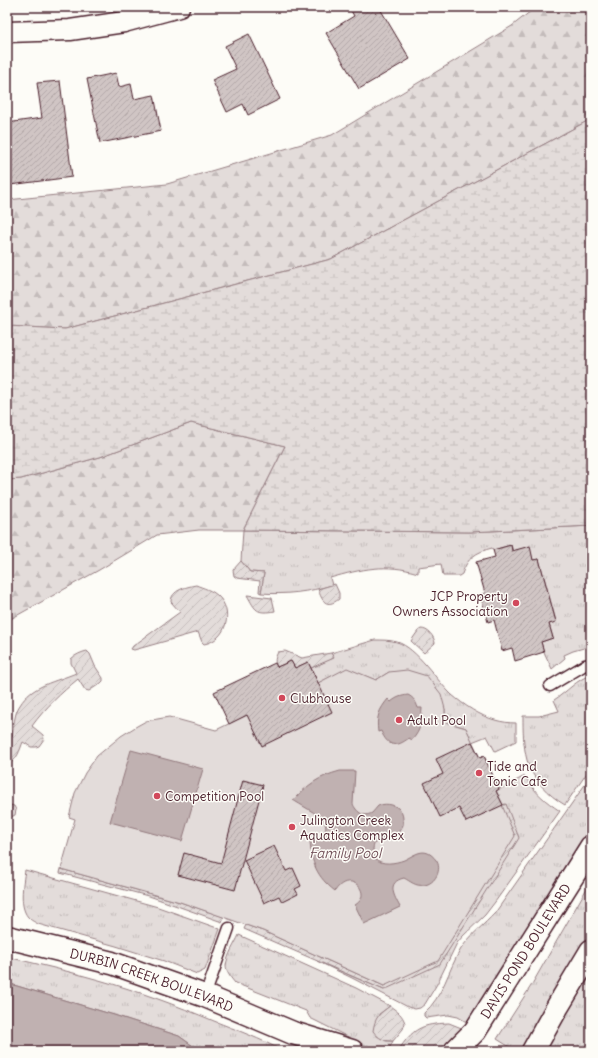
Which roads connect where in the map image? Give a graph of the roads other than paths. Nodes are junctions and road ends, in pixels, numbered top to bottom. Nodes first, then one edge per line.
1 (179, 7) edge
2 (123, 14) edge
3 (7, 32) edge
4 (591, 664) edge
5 (550, 686) dead end
6 (591, 847) edge
7 (230, 928) dead end
8 (7, 937) edge
9 (591, 950) edge
10 (205, 996) junction
11 (293, 1033) junction
12 (317, 1051) edge
13 (352, 1051) edge
14 (455, 1051) edge
15 (533, 1051) edge

1 - 2 street
2 - 3 street
4 - 5 lane
6 - 14 street, DAVIS POND BOULEVARD
7 - 10 lane
8 - 10 street, DURBIN CREEK BOULEVARD
9 - 15 street
10 - 11 street, DURBIN CREEK BOULEVARD
11 - 12 street, DURBIN CREEK BOULEVARD
11 - 13 street, DURBIN CREEK BOULEVARD

